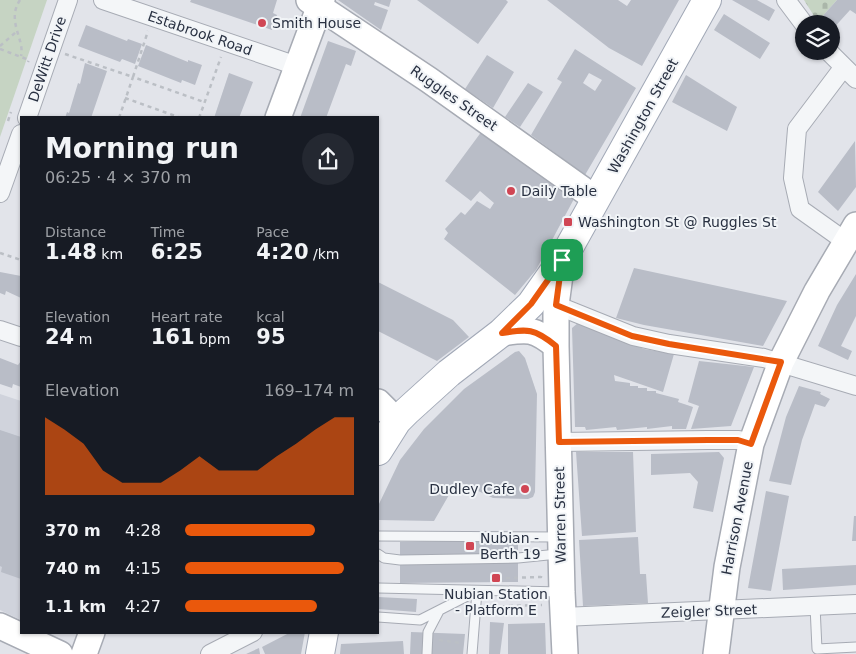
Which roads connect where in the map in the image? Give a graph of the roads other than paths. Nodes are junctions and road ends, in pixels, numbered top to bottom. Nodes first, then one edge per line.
1 (68, 0) edge
2 (103, 0) edge
3 (786, 0) edge
4 (704, 1) edge
5 (317, 2) edge
6 (797, 15) edge
7 (837, 60) edge
8 (297, 66) junction
9 (849, 73) edge
10 (28, 116) edge
11 (279, 116) edge
12 (20, 141) edge
13 (0, 193) edge
14 (596, 199) junction
15 (850, 233) edge
16 (562, 260) junction
17 (556, 305) junction
18 (0, 330) edge
19 (502, 333) junction
20 (20, 337) edge
21 (556, 346) junction
22 (781, 362) junction
23 (856, 386) edge
24 (379, 403) edge
25 (397, 421) junction
26 (559, 442) junction
27 (751, 444) junction
28 (379, 449) edge
29 (379, 536) edge
30 (561, 545) junction
31 (379, 555) edge
32 (379, 588) edge
33 (477, 591) junction
34 (856, 604) edge
35 (556, 605) junction
36 (815, 606) junction
37 (721, 610) junction
38 (440, 611) junction
39 (379, 617) edge
40 (0, 626) edge
41 (91, 634) edge
42 (249, 634) edge
43 (324, 634) edge
44 (856, 647) edge
45 (60, 654) edge
46 (84, 654) edge
47 (210, 654) edge
48 (320, 654) edge
49 (427, 654) edge
50 (472, 654) edge
51 (566, 654) edge
52 (716, 654) edge

1 - 10 street, DeWitt Drive
2 - 8 street, Estabrook Road
3 - 6 street
4 - 14 main road, Washington Street
5 - 8 main road
5 - 14 main road, Ruggles Street
7 - 9 street
8 - 11 main road
9 - 15 street
12 - 13 street
14 - 16 main road, Washington Street
15 - 22 main road, Harrison Avenue
16 - 17 main road, Warren Street
16 - 19 main road, Washington Street
17 - 21 main road, Warren Street
17 - 22 street
18 - 20 street
19 - 21 main road
19 - 25 main road, Washington Street
21 - 26 main road, Warren Street
22 - 23 street
22 - 27 main road, Harrison Avenue
24 - 25 main road
25 - 28 main road, Washington Street
26 - 27 street
26 - 30 main road, Warren Street
27 - 37 main road, Harrison Avenue
29 - 30 lane
30 - 31 lane
30 - 35 main road, Warren Street
32 - 33 lane
33 - 35 lane
33 - 38 lane
33 - 50 lane
34 - 36 street, Zeigler Street
35 - 37 street, Zeigler Street
35 - 51 main road, Warren Street
36 - 37 street, Zeigler Street
36 - 44 lane
37 - 52 main road, Harrison Avenue
38 - 39 lane
38 - 49 lane
40 - 45 main road
41 - 46 main road
42 - 47 street
43 - 48 main road

